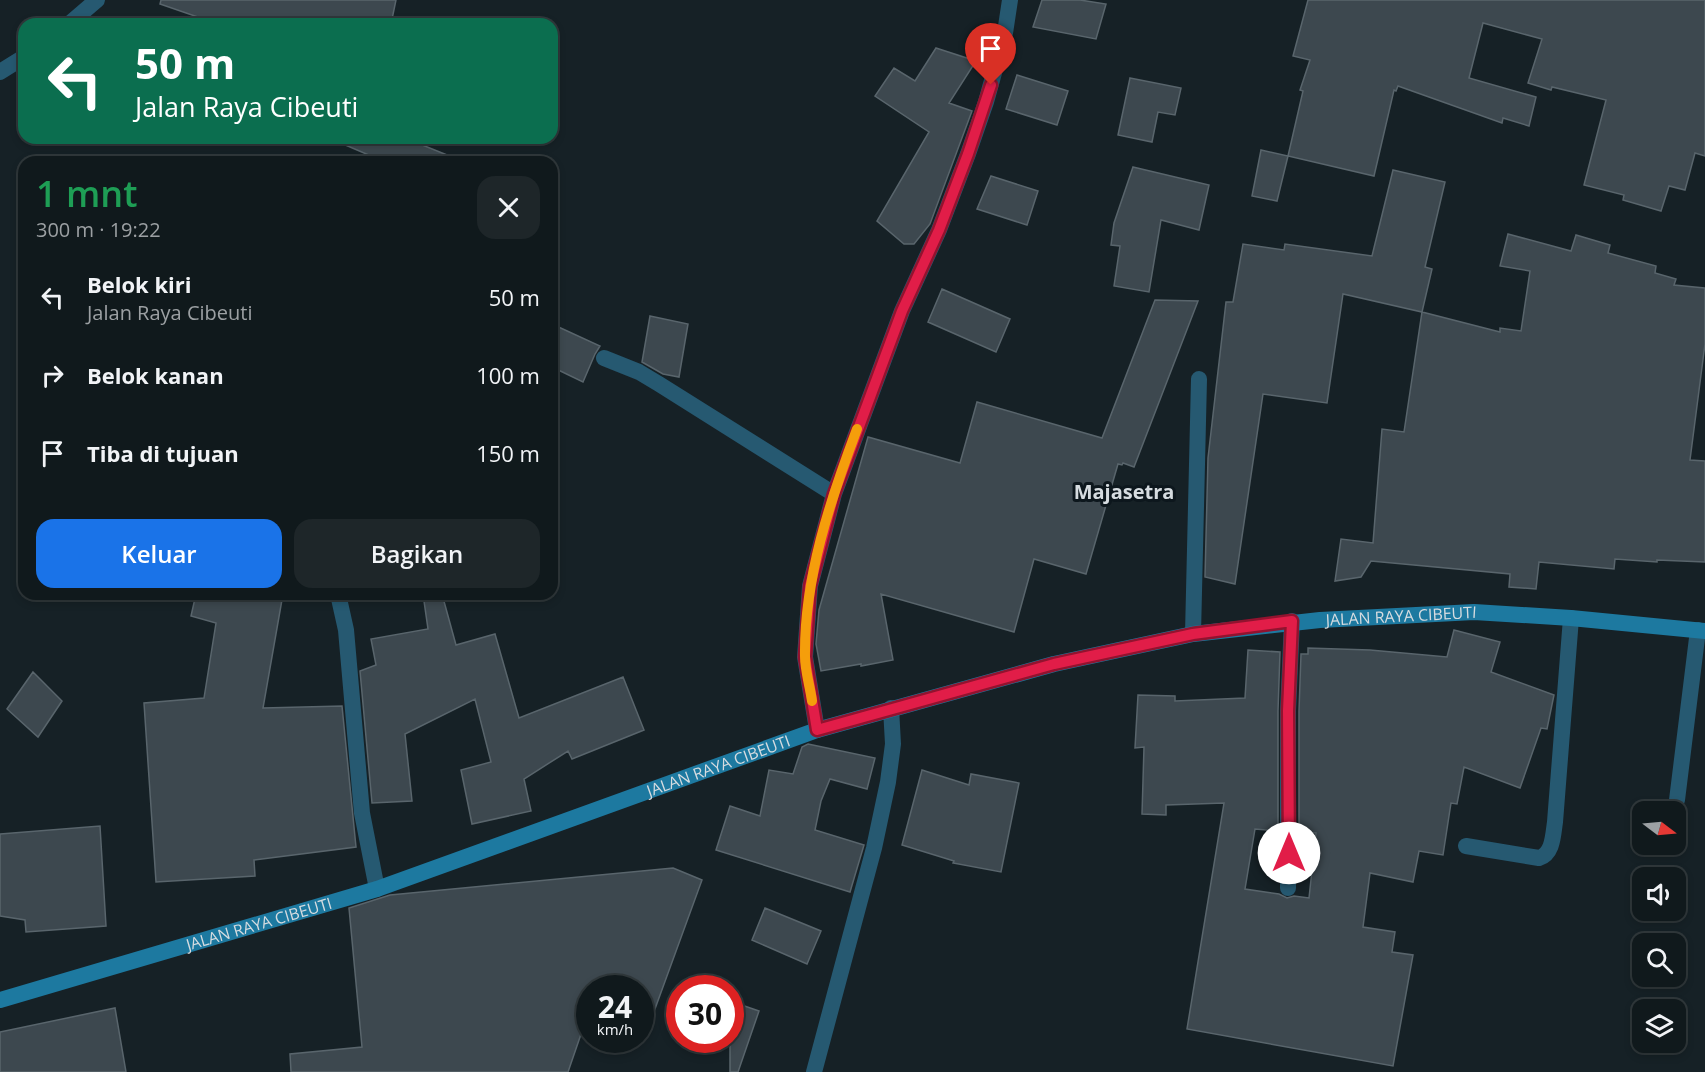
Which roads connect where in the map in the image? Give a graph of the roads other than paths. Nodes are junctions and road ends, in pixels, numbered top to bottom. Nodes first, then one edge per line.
1 (97, 0) edge
2 (1010, 0) edge
3 (76, 18) edge
4 (18, 61) edge
5 (0, 72) edge
6 (604, 358) dead end
7 (1199, 379) dead end
8 (834, 494) junction
9 (339, 600) edge
10 (1570, 618) junction
11 (1292, 621) junction
12 (1701, 630) edge
13 (1193, 634) junction
14 (891, 708) junction
15 (817, 730) junction
16 (1677, 800) dead end
17 (1466, 846) dead end
18 (1288, 888) dead end
19 (377, 889) junction
20 (0, 1000) edge
21 (814, 1072) edge

1 - 3 street
2 - 8 street
4 - 5 street
6 - 8 street
7 - 13 street
8 - 15 street
9 - 19 street
10 - 11 main road, JALAN RAYA CIBEUTI
10 - 12 main road, JALAN RAYA CIBEUTI
10 - 17 street
11 - 13 main road, JALAN RAYA CIBEUTI
11 - 18 street
12 - 16 street
13 - 14 main road, JALAN RAYA CIBEUTI
14 - 15 main road, JALAN RAYA CIBEUTI
14 - 21 street
15 - 19 main road, JALAN RAYA CIBEUTI
19 - 20 main road, JALAN RAYA CIBEUTI

